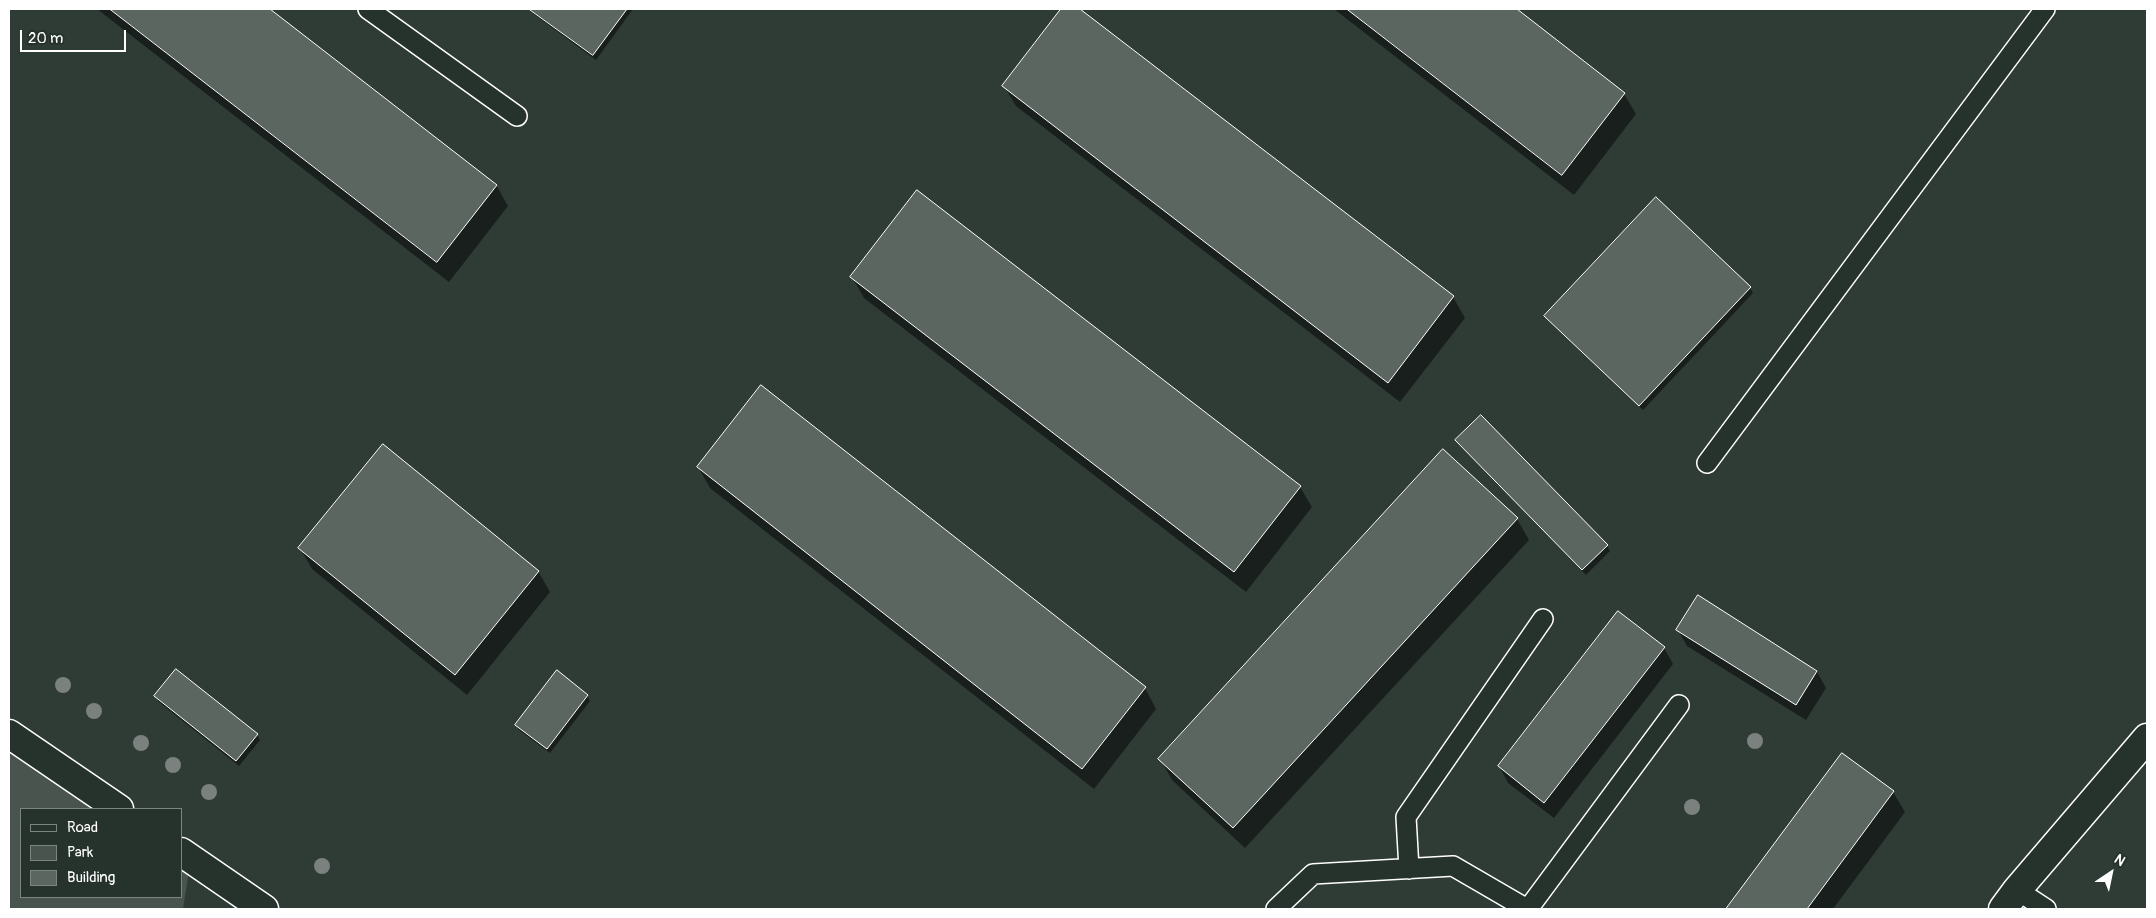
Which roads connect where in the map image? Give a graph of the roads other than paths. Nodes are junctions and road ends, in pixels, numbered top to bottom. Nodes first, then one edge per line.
1 (368, 9) edge
2 (2045, 9) edge
3 (517, 116) dead end
4 (1707, 463) dead end
5 (1543, 619) dead end
6 (1679, 706) dead end
7 (9, 734) edge
8 (2147, 738) edge
9 (118, 808) edge
10 (182, 853) edge
11 (1409, 869) junction
12 (2010, 899) edge
13 (264, 909) edge
14 (1276, 909) edge
15 (1528, 909) edge
16 (2046, 909) edge

1 - 3 lane
2 - 4 lane
5 - 11 lane
6 - 15 lane
7 - 9 street
8 - 12 street
10 - 13 street
11 - 14 lane
11 - 15 lane
12 - 16 lane

